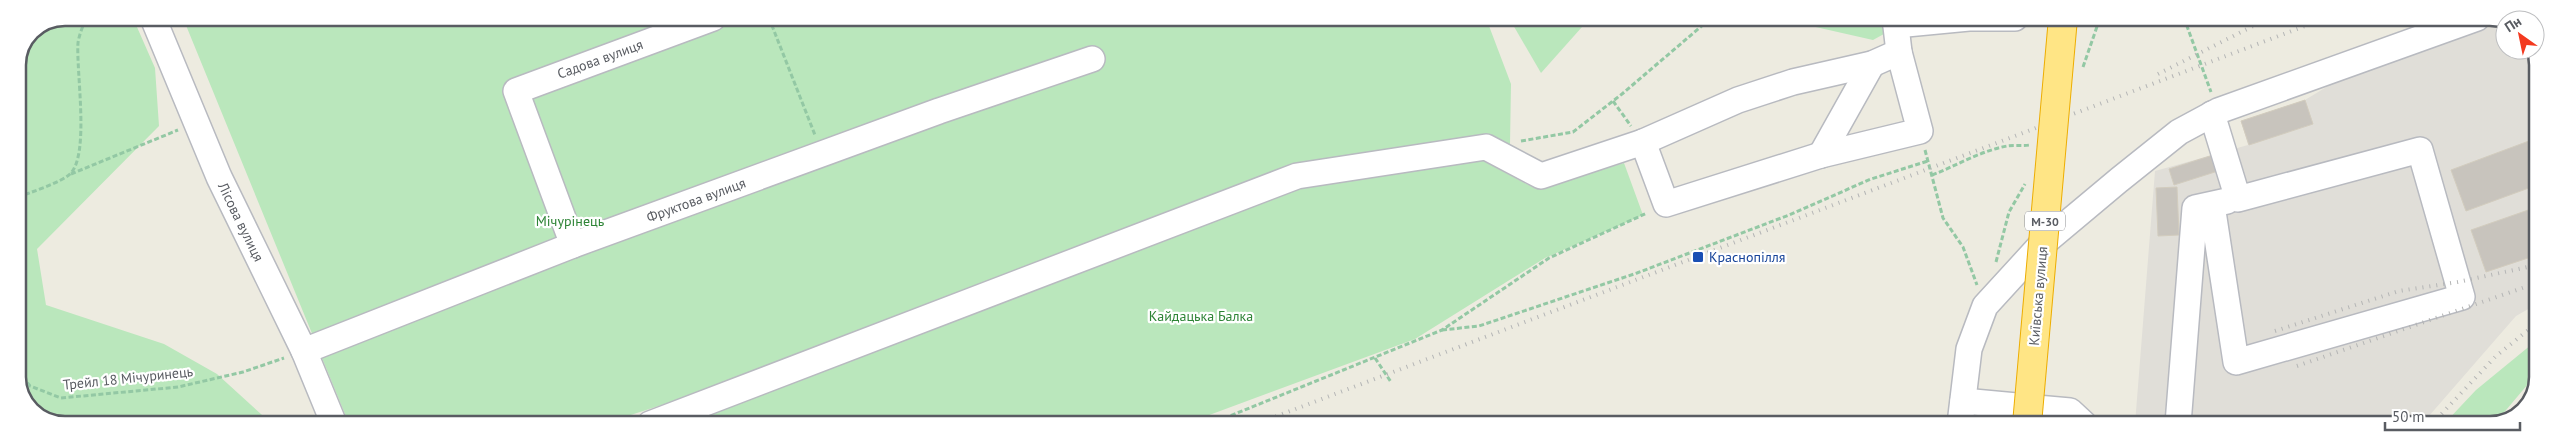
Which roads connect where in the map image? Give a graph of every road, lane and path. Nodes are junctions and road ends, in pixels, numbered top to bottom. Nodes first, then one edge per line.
1 (83, 26) edge
2 (156, 26) edge
3 (690, 26) edge
4 (772, 26) edge
5 (1701, 27) edge
6 (1896, 27) edge
7 (2062, 27) edge
8 (2187, 27) edge
9 (2452, 27) edge
10 (1899, 52) junction
11 (1092, 59) dead end
12 (1872, 64) junction
13 (1613, 101) junction
14 (2215, 113) junction
15 (196, 122) junction
16 (1920, 131) junction
17 (1643, 142) junction
18 (1486, 147) junction
19 (2036, 150) dead end
20 (822, 154) junction
21 (1821, 155) junction
22 (1928, 161) junction
23 (70, 174) junction
24 (1932, 176) junction
25 (26, 193) edge
26 (2238, 198) junction
27 (1666, 204) junction
28 (2212, 205) junction
29 (573, 245) junction
30 (1985, 306) junction
31 (1442, 330) junction
32 (304, 351) junction
33 (1375, 358) junction
34 (27, 382) edge
35 (1391, 382) dead end
36 (1961, 413) edge
37 (330, 415) edge
38 (673, 415) edge
39 (1231, 415) edge
40 (2028, 416) edge
41 (2075, 416) edge
42 (2179, 416) edge

1 - 23 path
2 - 15 street, Лісова вулиця
3 - 29 street, Садова вулиця
4 - 20 path
5 - 13 path
6 - 10 street
7 - 40 highway, Київська вулиця / М-30, bridge
8 - 14 path
9 - 14 street
10 - 12 street
10 - 16 street
11 - 20 street, Фруктова вулиця
12 - 17 street
12 - 21 street
13 - 17 path
13 - 18 path
14 - 26 street
14 - 30 street
15 - 23 path
15 - 32 street, Лісова вулиця
16 - 21 street
16 - 22 path
17 - 18 street
17 - 27 street
18 - 38 street
19 - 24 path
20 - 29 street, Фруктова вулиця
21 - 27 street
22 - 24 path
22 - 31 path
23 - 25 path
24 - 30 path
26 - 28 street
26 - 28 street
27 - 31 path
28 - 42 street
29 - 32 street, Фруктова вулиця
30 - 36 street
31 - 33 path
32 - 34 path, Трейл 18 Мічуринець
32 - 37 street, Лісова вулиця
33 - 35 path
33 - 39 path
36 - 41 street

